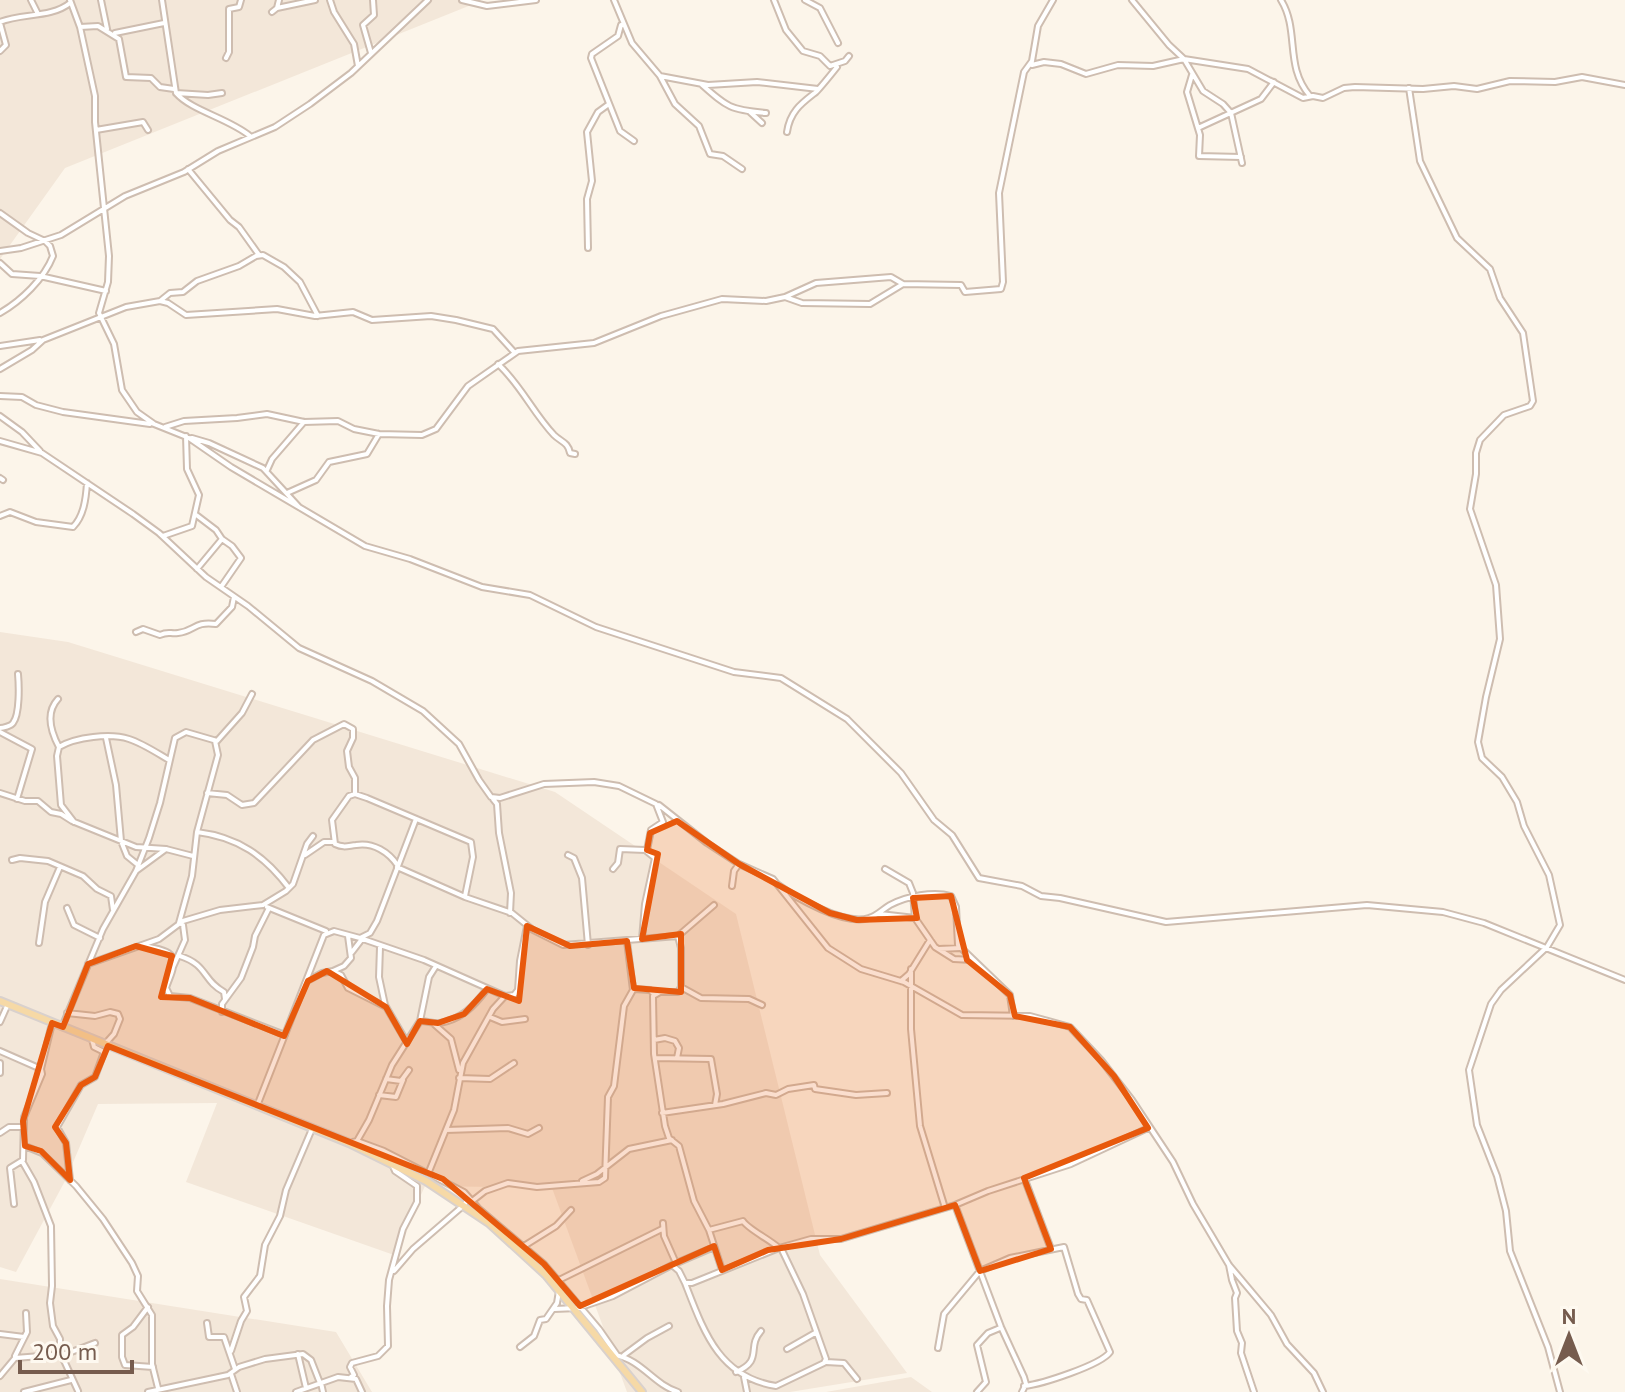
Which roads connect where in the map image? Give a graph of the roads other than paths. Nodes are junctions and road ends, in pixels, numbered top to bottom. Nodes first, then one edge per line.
1 (31, 0) edge
2 (101, 0) edge
3 (162, 0) edge
4 (241, 0) edge
5 (279, 0) edge
6 (315, 0) edge
7 (330, 0) edge
8 (373, 0) edge
9 (428, 0) edge
10 (462, 0) edge
11 (536, 0) edge
12 (614, 0) edge
13 (774, 0) edge
14 (805, 0) edge
15 (1053, 0) edge
16 (1132, 0) edge
17 (1281, 0) edge
18 (70, 1) edge
19 (38, 14) junction
20 (0, 22) edge
21 (164, 23) junction
22 (621, 23) junction
23 (80, 27) junction
24 (110, 32) junction
25 (838, 43) dead end
26 (0, 51) edge
27 (371, 53) junction
28 (1033, 54) junction
29 (849, 56) dead end
30 (226, 58) dead end
31 (1184, 59) junction
32 (1044, 62) junction
33 (838, 64) junction
34 (1029, 65) junction
35 (358, 66) junction
36 (1193, 72) junction
37 (660, 76) junction
38 (1274, 82) junction
39 (699, 83) junction
40 (1625, 85) edge
41 (1409, 88) junction
42 (818, 89) junction
43 (175, 91) junction
44 (222, 93) dead end
45 (1310, 96) junction
46 (609, 104) junction
47 (750, 112) junction
48 (766, 113) dead end
49 (1231, 113) junction
50 (762, 123) dead end
51 (1198, 128) junction
52 (96, 130) junction
53 (148, 130) dead end
54 (787, 132) dead end
55 (251, 136) junction
56 (634, 141) dead end
57 (188, 169) junction
58 (742, 169) dead end
59 (103, 208) junction
60 (0, 213) edge
61 (45, 241) junction
62 (588, 248) dead end
63 (0, 251) edge
64 (259, 255) junction
65 (0, 263) edge
66 (40, 276) junction
67 (903, 284) junction
68 (106, 291) junction
69 (785, 297) junction
70 (160, 301) junction
71 (0, 313) edge
72 (318, 316) junction
73 (101, 317) junction
74 (43, 340) junction
75 (0, 346) edge
76 (514, 353) junction
77 (498, 364) junction
78 (0, 369) edge
79 (0, 396) edge
80 (0, 416) edge
81 (304, 422) junction
82 (154, 424) junction
83 (165, 427) junction
84 (379, 434) junction
85 (188, 437) junction
86 (0, 441) edge
87 (42, 453) junction
88 (575, 454) dead end
89 (267, 470) junction
90 (87, 483) junction
91 (287, 493) junction
92 (301, 510) junction
93 (195, 514) junction
94 (0, 516) edge
95 (163, 536) junction
96 (222, 539) junction
97 (197, 569) junction
98 (221, 587) junction
99 (234, 597) junction
100 (136, 632) dead end
101 (18, 674) dead end
102 (252, 694) dead end
103 (58, 699) dead end
104 (0, 730) edge
105 (106, 738) junction
106 (215, 741) junction
107 (59, 747) junction
108 (169, 760) junction
109 (0, 793) edge
110 (207, 793) junction
111 (355, 794) junction
112 (491, 797) junction
113 (17, 799) junction
114 (656, 804) junction
115 (416, 819) junction
116 (677, 821) junction
117 (74, 822) junction
118 (662, 823) junction
119 (197, 832) junction
120 (313, 836) dead end
121 (121, 841) junction
122 (334, 842) junction
123 (144, 848) junction
124 (166, 849) junction
125 (647, 850) junction
126 (403, 852) junction
127 (568, 855) dead end
128 (193, 856) junction
129 (391, 856) junction
130 (303, 857) junction
131 (12, 860) dead end
132 (739, 864) junction
133 (138, 865) junction
134 (60, 867) junction
135 (398, 867) junction
136 (613, 869) dead end
137 (885, 869) dead end
138 (136, 871) junction
139 (278, 874) junction
140 (296, 877) junction
141 (777, 884) junction
142 (732, 886) dead end
143 (289, 888) junction
144 (465, 897) junction
145 (913, 898) junction
146 (263, 905) junction
147 (714, 905) dead end
148 (67, 908) dead end
149 (269, 908) junction
150 (113, 913) junction
151 (510, 913) junction
152 (878, 914) junction
153 (915, 918) junction
154 (179, 923) junction
155 (527, 926) junction
156 (328, 931) junction
157 (348, 936) junction
158 (678, 936) junction
159 (100, 938) junction
160 (361, 938) junction
161 (642, 939) junction
162 (930, 940) junction
163 (627, 941) junction
164 (39, 943) dead end
165 (143, 945) junction
166 (183, 945) junction
167 (588, 945) junction
168 (380, 947) junction
169 (1547, 947) junction
170 (960, 948) junction
171 (937, 949) junction
172 (168, 952) junction
173 (352, 952) junction
174 (180, 956) junction
175 (972, 960) junction
176 (88, 964) junction
177 (436, 966) junction
178 (173, 967) junction
179 (911, 969) junction
180 (333, 971) junction
181 (1625, 980) edge
182 (308, 981) junction
183 (901, 981) junction
184 (911, 986) junction
185 (681, 987) junction
186 (487, 989) junction
187 (634, 989) junction
188 (654, 994) junction
189 (505, 996) junction
190 (225, 999) junction
191 (0, 1001) edge
192 (8, 1004) junction
193 (762, 1005) dead end
194 (386, 1007) junction
195 (222, 1012) junction
196 (67, 1013) junction
197 (1013, 1016) junction
198 (490, 1017) junction
199 (525, 1019) dead end
200 (420, 1021) junction
201 (0, 1022) edge
202 (432, 1022) junction
203 (52, 1023) junction
204 (62, 1027) junction
205 (285, 1035) junction
206 (92, 1039) junction
207 (654, 1040) junction
208 (406, 1041) junction
209 (105, 1044) junction
210 (0, 1051) edge
211 (655, 1058) junction
212 (677, 1058) junction
213 (0, 1063) edge
214 (514, 1063) dead end
215 (41, 1069) junction
216 (409, 1070) dead end
217 (0, 1073) edge
218 (459, 1077) junction
219 (386, 1079) junction
220 (403, 1080) junction
221 (887, 1093) dead end
222 (379, 1095) junction
223 (715, 1105) junction
224 (257, 1106) junction
225 (662, 1113) junction
226 (23, 1127) junction
227 (539, 1128) dead end
228 (1148, 1128) junction
229 (312, 1129) junction
230 (446, 1130) junction
231 (0, 1133) edge
232 (672, 1140) junction
233 (353, 1142) junction
234 (25, 1146) junction
235 (22, 1161) junction
236 (392, 1163) junction
237 (433, 1164) junction
238 (607, 1167) junction
239 (420, 1169) junction
240 (428, 1174) junction
241 (1025, 1179) junction
242 (70, 1180) junction
243 (580, 1182) junction
244 (468, 1202) junction
245 (14, 1204) dead end
246 (955, 1205) junction
247 (945, 1208) junction
248 (571, 1210) dead end
249 (709, 1230) junction
250 (772, 1242) junction
251 (524, 1246) junction
252 (714, 1247) junction
253 (779, 1248) junction
254 (1051, 1249) junction
255 (766, 1252) junction
256 (674, 1264) junction
257 (1229, 1265) junction
258 (722, 1270) junction
259 (980, 1271) junction
260 (392, 1273) junction
261 (559, 1280) junction
262 (685, 1283) junction
263 (559, 1289) junction
264 (148, 1307) junction
265 (578, 1307) junction
266 (554, 1309) junction
267 (26, 1313) dead end
268 (207, 1323) dead end
269 (669, 1326) dead end
270 (1001, 1327) junction
271 (761, 1331) dead end
272 (815, 1333) junction
273 (0, 1334) edge
274 (24, 1337) junction
275 (95, 1343) dead end
276 (520, 1347) dead end
277 (938, 1348) dead end
278 (787, 1349) dead end
279 (231, 1351) junction
280 (61, 1354) junction
281 (298, 1354) junction
282 (617, 1355) junction
283 (15, 1358) junction
284 (826, 1362) junction
285 (153, 1367) junction
286 (233, 1372) junction
287 (736, 1372) junction
288 (0, 1376) edge
289 (351, 1377) junction
290 (744, 1377) junction
291 (857, 1379) dead end
292 (71, 1380) junction
293 (320, 1383) junction
294 (661, 1385) junction
295 (1024, 1386) junction
296 (158, 1388) junction
297 (306, 1388) junction
298 (78, 1391) edge
299 (24, 1392) edge
300 (148, 1392) edge
301 (237, 1392) edge
302 (296, 1392) edge
303 (323, 1392) edge
304 (362, 1392) edge
305 (642, 1392) edge
306 (662, 1392) edge
307 (677, 1392) edge
308 (747, 1392) edge
309 (977, 1392) edge
310 (1022, 1392) edge
311 (1254, 1392) edge
312 (1323, 1392) edge
313 (1560, 1392) edge

1 - 19 street
2 - 24 street
3 - 21 street
4 - 30 street
5 - 6 street
7 - 35 street
8 - 27 street
9 - 27 street
10 - 11 street
12 - 22 street
13 - 33 street
14 - 25 street
15 - 28 street
16 - 31 street
17 - 45 street
18 - 19 street
18 - 23 street
19 - 20 street
20 - 26 street
21 - 24 street
21 - 43 street
22 - 37 street
22 - 46 street
23 - 24 street
23 - 52 street
24 - 43 street
27 - 35 street
28 - 32 street
28 - 34 street
29 - 33 street
31 - 32 street
31 - 36 street
31 - 38 street
32 - 34 street
33 - 42 street
34 - 67 street
35 - 55 street
36 - 49 street
36 - 51 street
37 - 39 street
37 - 58 street
38 - 45 street
38 - 49 street
39 - 42 street
39 - 47 street
40 - 41 street
41 - 45 street
41 - 169 street
42 - 54 street
43 - 44 street
43 - 55 street
46 - 56 street
46 - 62 street
47 - 48 street
47 - 50 street
49 - 51 street
49 - 51 street
52 - 53 street
52 - 59 street
55 - 57 street
57 - 59 street
57 - 64 street
59 - 61 street
59 - 68 street
60 - 61 street
61 - 63 street
61 - 66 street
64 - 70 street
64 - 72 street
65 - 66 street
66 - 68 street
66 - 71 street
67 - 69 street
67 - 69 street
68 - 73 street
69 - 76 street
70 - 72 street
70 - 73 street
72 - 76 street
73 - 74 street
73 - 82 street
74 - 75 street
74 - 78 street
76 - 77 street
77 - 84 street
77 - 88 street
79 - 82 street
80 - 87 street
81 - 83 street
81 - 84 street
81 - 89 street
82 - 83 street
83 - 85 street
84 - 91 street
85 - 89 street
85 - 92 street
85 - 93 street
86 - 87 street
87 - 90 street
89 - 91 street
90 - 94 street
90 - 95 street
91 - 92 street
92 - 169 street
93 - 95 street
93 - 96 street
95 - 97 street
96 - 97 street
96 - 98 street
97 - 98 street
98 - 99 street
99 - 100 street
99 - 112 street
101 - 104 street
102 - 106 street
103 - 107 street
104 - 113 street
105 - 107 street
105 - 108 street
105 - 121 street
106 - 108 street
106 - 110 street
107 - 117 street
108 - 123 street
109 - 113 street
110 - 111 street
110 - 119 street
111 - 115 street
111 - 122 street
112 - 114 street
112 - 151 street
113 - 117 street
114 - 116 street
114 - 118 street
115 - 126 street
115 - 144 street
116 - 118 street
116 - 132 street
117 - 121 street
118 - 125 street
119 - 128 street
119 - 139 street
120 - 130 street
121 - 123 street
121 - 133 street
122 - 129 street
122 - 130 street
123 - 124 street
123 - 133 street
124 - 128 street
124 - 138 street
125 - 136 street
125 - 161 street
126 - 129 street
126 - 135 street
127 - 167 street
128 - 154 street
129 - 135 street
130 - 140 street
131 - 134 street
132 - 141 street
132 - 142 street
133 - 138 street
134 - 150 street
134 - 164 street
135 - 144 street
135 - 160 street
137 - 145 street
138 - 150 street
139 - 140 street
139 - 143 street
140 - 143 street
141 - 152 street
141 - 183 street
143 - 146 street
144 - 151 street
145 - 152 street
145 - 153 street
145 - 170 street
146 - 149 street
146 - 154 street
147 - 158 street
148 - 159 street
149 - 156 street
149 - 190 street
150 - 159 street
151 - 155 street
152 - 153 street
153 - 162 street
154 - 165 street
154 - 166 street
155 - 167 street
155 - 189 street
156 - 157 street
156 - 182 street
157 - 160 street
157 - 173 street
158 - 161 street
158 - 185 street
159 - 176 street
160 - 168 street
160 - 173 street
161 - 163 street
162 - 171 street
162 - 179 street
163 - 167 street
163 - 187 street
165 - 172 street
165 - 176 street
166 - 172 street
166 - 174 street
168 - 177 street
168 - 194 street
169 - 181 street
169 - 313 street
170 - 171 street
170 - 175 street
171 - 175 street
172 - 174 street
172 - 178 street
173 - 180 street
174 - 178 street
174 - 190 street
175 - 197 street
176 - 196 street
177 - 186 street
177 - 200 street
178 - 195 street
179 - 183 street
179 - 184 street
180 - 182 street
180 - 194 street
182 - 205 street
183 - 184 street
184 - 197 street
184 - 247 street
185 - 188 street
185 - 193 street
186 - 189 street
186 - 202 street
187 - 188 street
187 - 238 street
188 - 207 street
189 - 198 street
190 - 195 street
191 - 192 main road
192 - 201 street
192 - 203 main road
194 - 208 street
195 - 205 street
196 - 204 street
196 - 209 street
197 - 228 street
198 - 199 street
198 - 218 street
200 - 202 street
200 - 208 street
202 - 218 street
203 - 204 main road
203 - 215 street
204 - 206 main road
205 - 224 street
206 - 209 main road
206 - 242 street
207 - 211 street
207 - 212 street
208 - 219 street
209 - 224 main road
210 - 215 street
211 - 212 street
211 - 225 street
212 - 223 street
213 - 217 street
214 - 218 street
215 - 226 street
216 - 220 street
218 - 230 street
219 - 220 street
219 - 222 street
220 - 222 street
221 - 223 street
222 - 233 street
223 - 225 street
224 - 229 main road
225 - 232 street
226 - 231 street
226 - 234 street
227 - 230 street
228 - 241 street
228 - 257 street
229 - 233 main road
229 - 279 street
230 - 237 street
232 - 238 street
232 - 249 street
233 - 236 main road
233 - 239 street
234 - 235 street
234 - 242 street
235 - 245 street
235 - 280 street
236 - 244 main road
236 - 260 street
237 - 239 street
237 - 240 street
238 - 243 street
238 - 243 street
239 - 240 street
240 - 244 street
241 - 246 street
241 - 254 street
242 - 264 street
243 - 244 street
244 - 251 street
244 - 260 street
244 - 263 main road
246 - 247 street
246 - 259 street
247 - 253 street
248 - 251 street
249 - 250 street
249 - 252 street
250 - 253 street
250 - 255 street
251 - 261 street
252 - 256 street
252 - 258 street
253 - 255 street
253 - 272 street
254 - 259 street
254 - 295 street
255 - 258 street
256 - 261 street
256 - 262 street
256 - 265 street
257 - 311 street
257 - 312 street
258 - 262 street
259 - 270 street
259 - 277 street
260 - 289 street
261 - 265 street
262 - 287 street
263 - 265 main road
263 - 266 street
264 - 285 street
264 - 285 street
265 - 266 street
265 - 282 main road
266 - 276 street
267 - 274 street
268 - 279 street
269 - 282 street
270 - 295 street
270 - 309 street
271 - 287 street
272 - 278 street
272 - 284 street
273 - 274 street
274 - 283 street
275 - 280 street
279 - 286 street
280 - 283 street
280 - 292 street
281 - 286 street
281 - 293 street
281 - 297 street
282 - 294 street
282 - 305 main road
283 - 288 street
284 - 290 street
284 - 291 street
285 - 296 street
286 - 296 street
286 - 301 street
287 - 290 street
289 - 293 street
289 - 304 street
290 - 308 street
292 - 298 street
292 - 299 street
293 - 297 street
293 - 303 street
294 - 306 street
294 - 307 street
295 - 310 street
296 - 300 street
297 - 302 street

